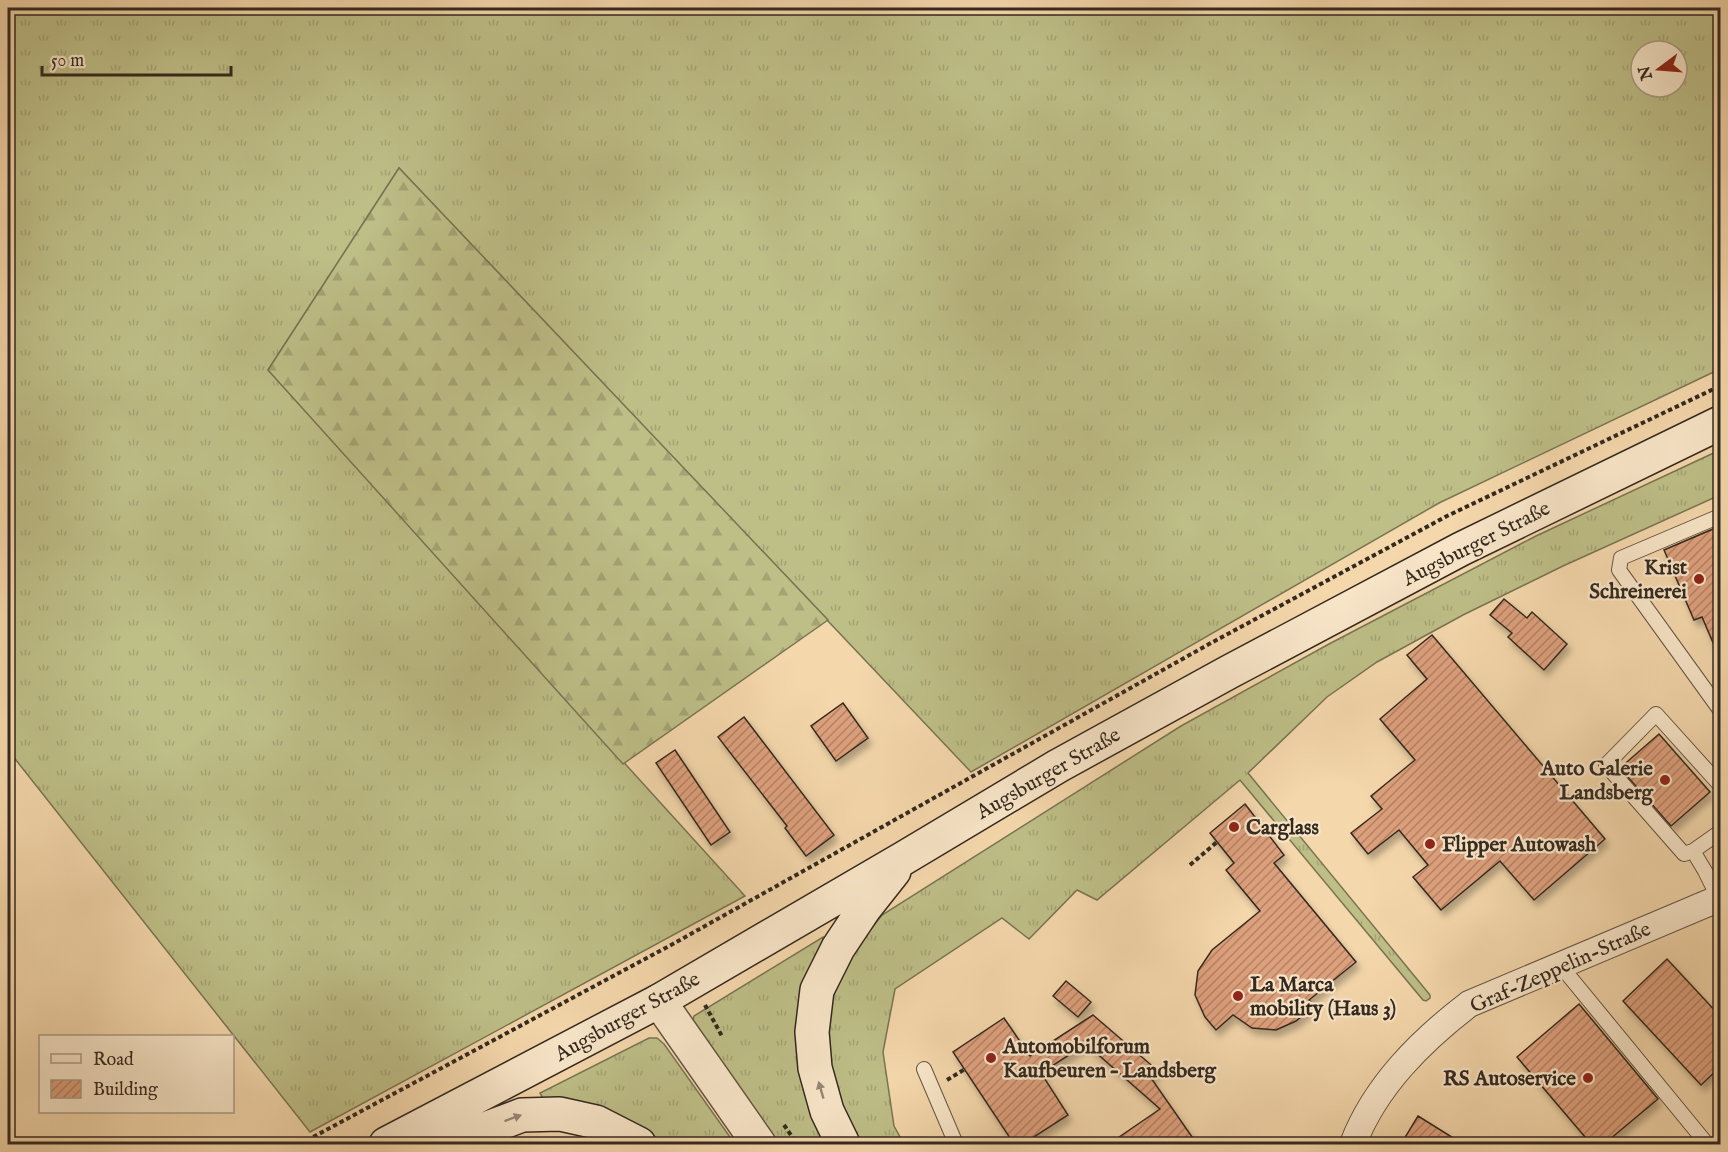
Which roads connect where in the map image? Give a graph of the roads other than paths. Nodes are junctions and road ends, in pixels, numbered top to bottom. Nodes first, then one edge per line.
1 (1720, 423) edge
2 (1720, 516) edge
3 (1720, 710) edge
4 (1720, 786) edge
5 (1720, 832) edge
6 (1693, 851) junction
7 (904, 858) junction
8 (1720, 899) edge
9 (1560, 965) junction
10 (659, 1001) junction
11 (924, 1069) dead end
12 (418, 1128) junction
13 (386, 1144) edge
14 (639, 1144) edge
15 (759, 1144) edge
16 (843, 1144) edge
17 (956, 1144) edge
18 (1353, 1144) edge
19 (1707, 1144) edge

1 - 7 main road, Augsburger Straße
2 - 3 lane
4 - 6 lane
5 - 6 lane
6 - 8 lane
7 - 10 main road, Augsburger Straße
16 -> 7 main road
8 - 9 street, Graf-Zeppelin-Straße
9 - 18 street, Graf-Zeppelin-Straße
9 - 19 lane
10 - 12 main road, Augsburger Straße
10 - 15 main road
11 - 17 lane
12 - 13 main road, Augsburger Straße
12 -> 14 main road

